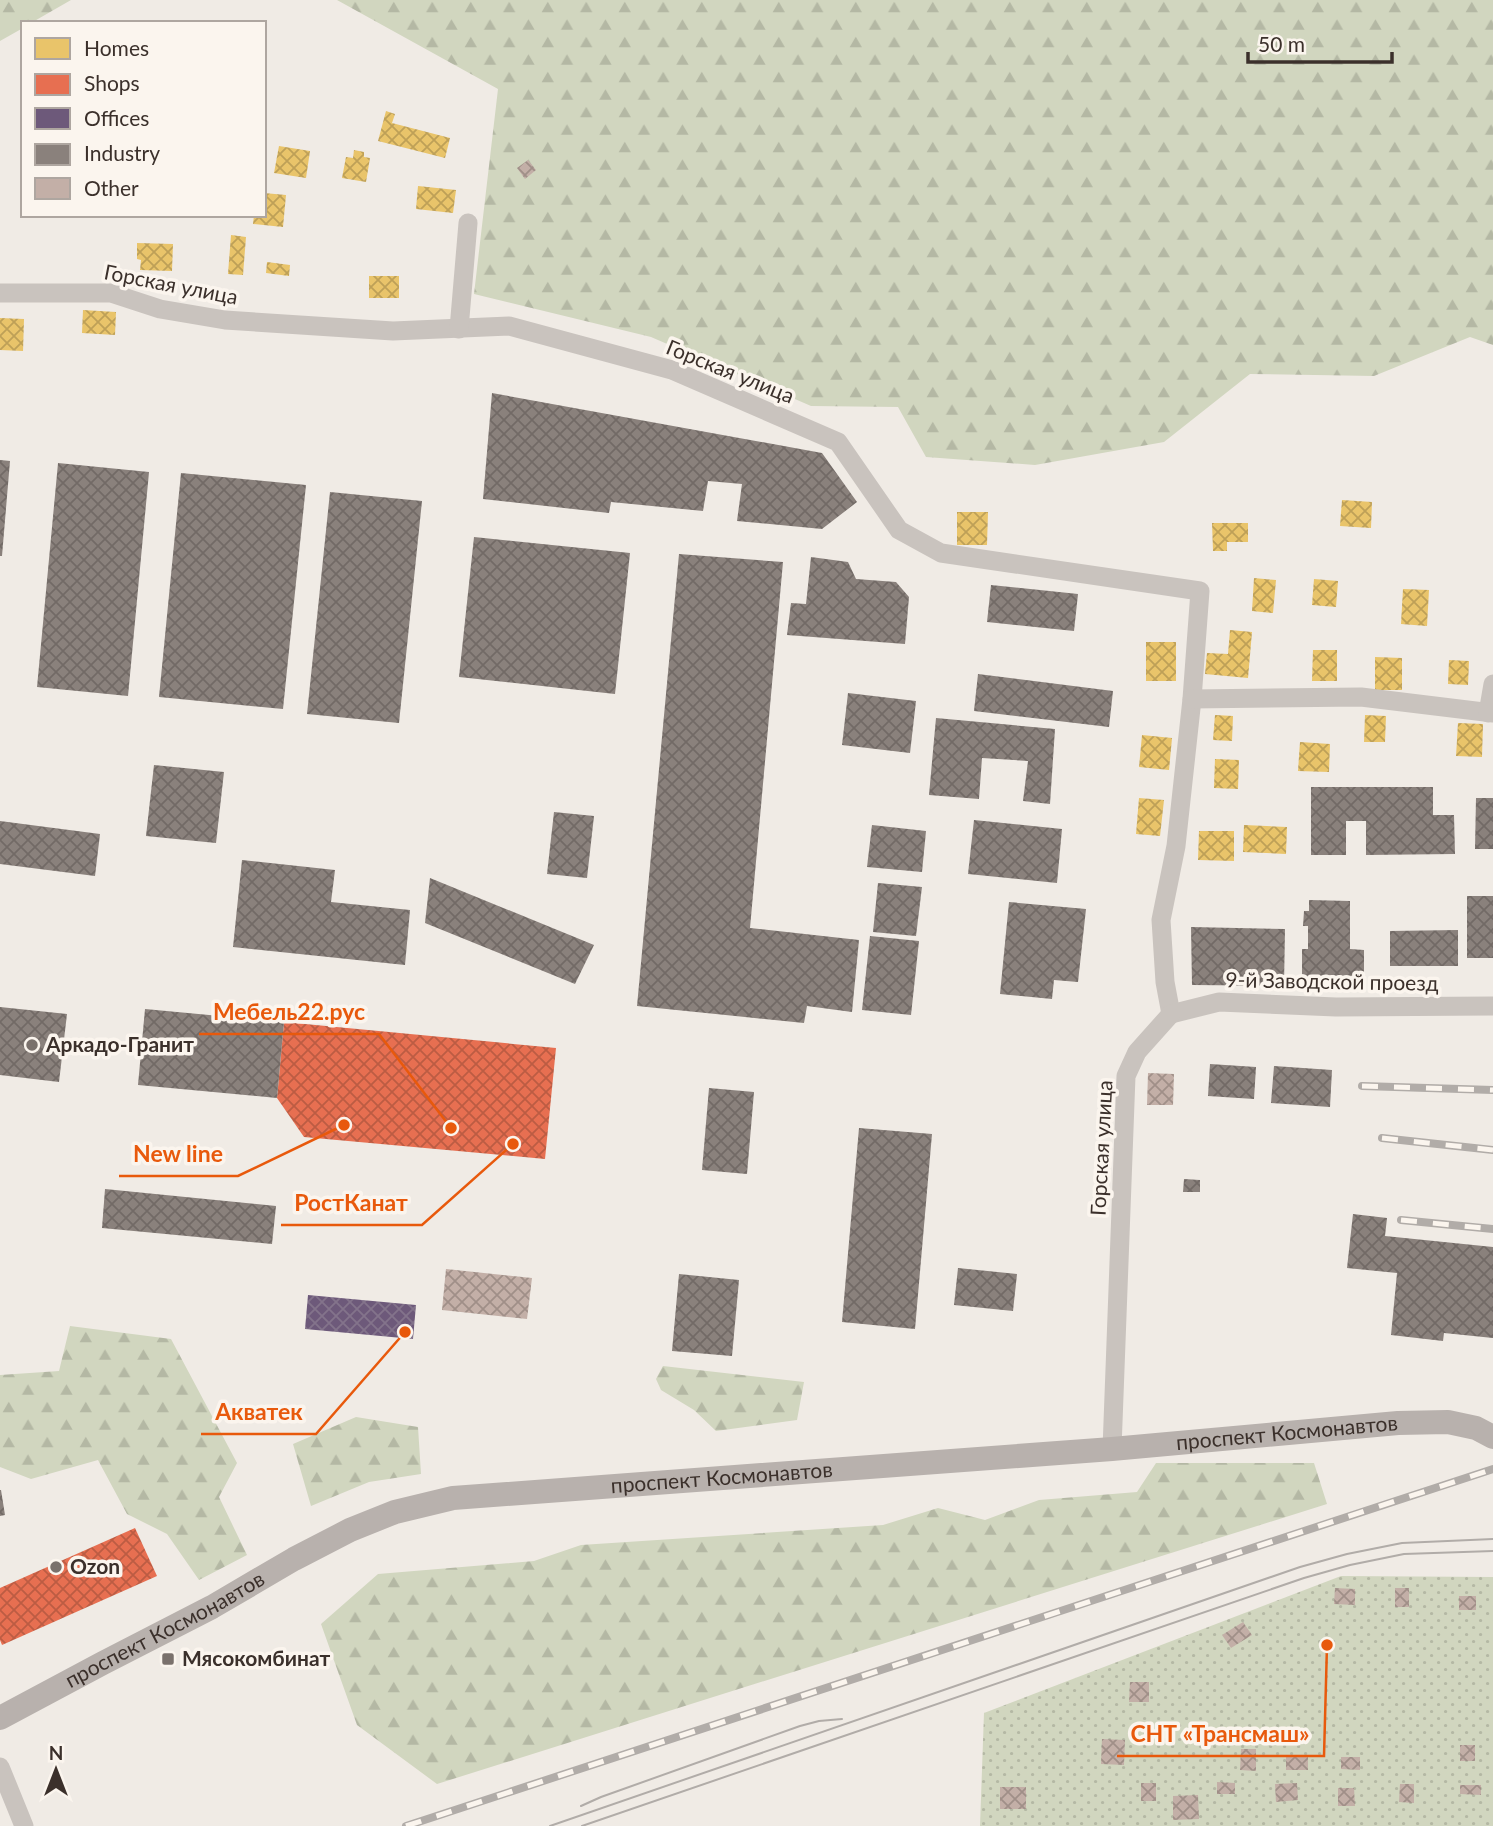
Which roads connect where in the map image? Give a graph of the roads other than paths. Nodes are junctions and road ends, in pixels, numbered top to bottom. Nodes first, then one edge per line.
1 (468, 223) dead end
2 (0, 293) edge
3 (459, 329) junction
4 (1493, 684) edge
5 (1192, 699) junction
6 (1491, 713) edge
7 (1493, 1006) edge
8 (1171, 1014) junction
9 (1493, 1437) edge
10 (1112, 1449) junction
11 (0, 1718) edge
12 (0, 1768) edge
13 (24, 1826) edge

1 - 3 street
2 - 3 street, Горская улица
3 - 5 street, Горская улица
4 - 6 street
5 - 6 street
5 - 8 street, Горская улица
7 - 8 street, 9-й Заводской проезд
8 - 10 street, Горская улица
9 - 10 main road, проспект Космонавтов
10 - 11 main road, проспект Космонавтов
12 - 13 street

